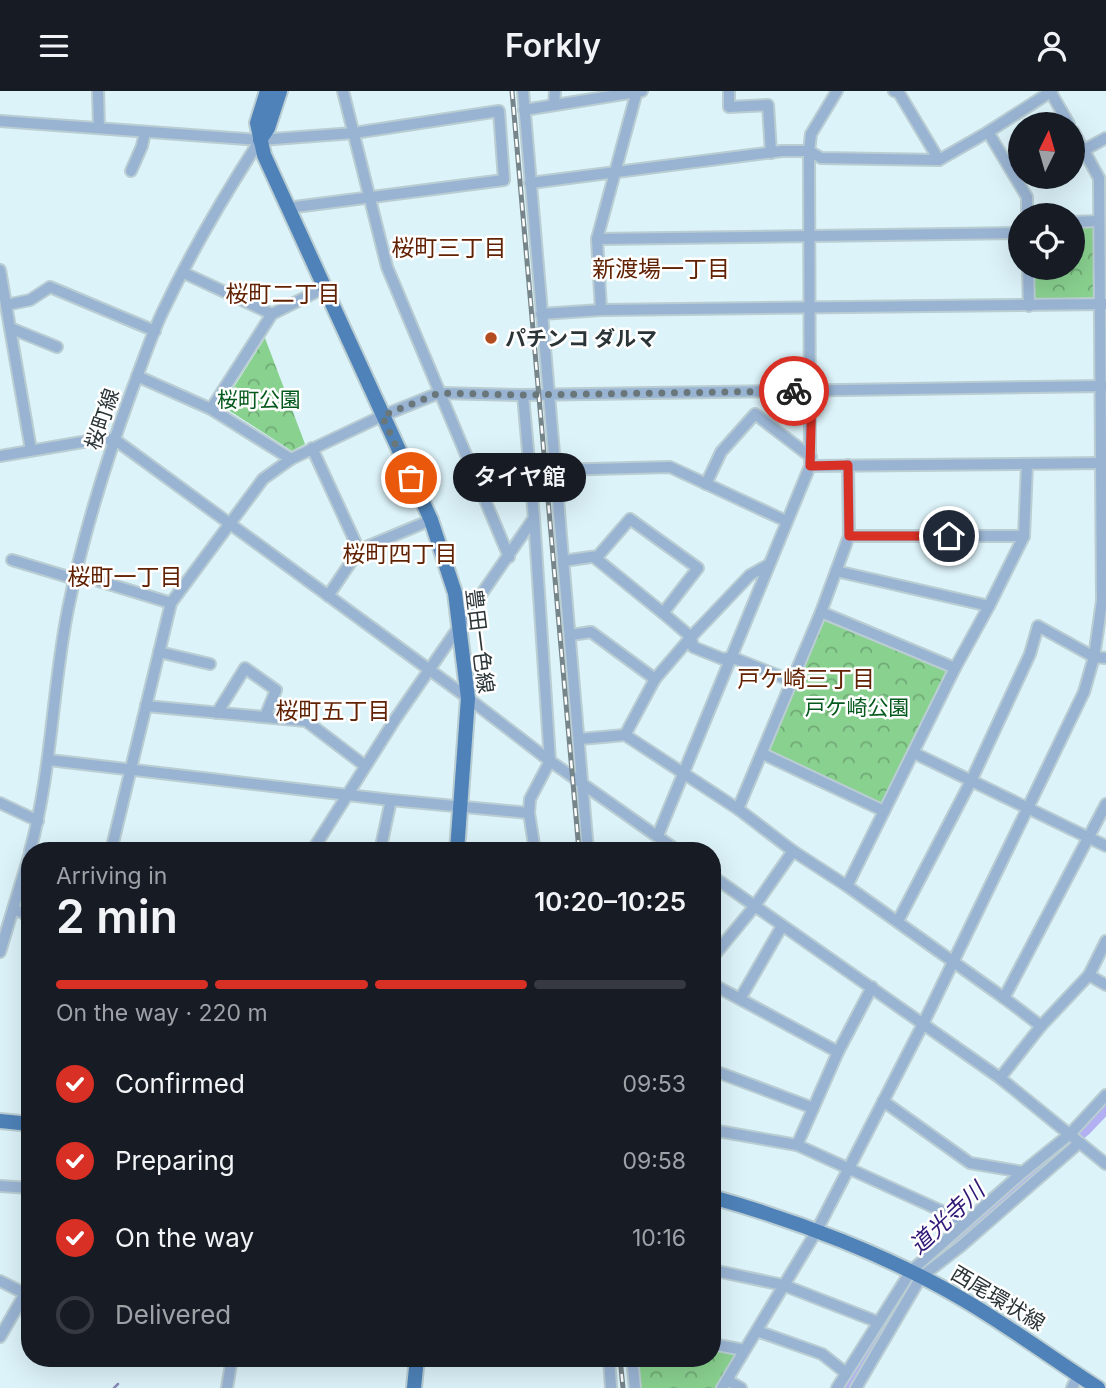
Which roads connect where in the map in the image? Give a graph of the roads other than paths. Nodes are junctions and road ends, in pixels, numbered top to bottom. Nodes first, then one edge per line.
1 (98, 91) edge
2 (267, 91) edge
3 (280, 91) edge
4 (343, 91) edge
5 (523, 91) edge
6 (555, 91) edge
7 (729, 91) edge
8 (837, 91) edge
9 (1051, 91) edge
10 (639, 92) edge
11 (898, 92) edge
12 (554, 105) junction
13 (524, 110) junction
14 (1062, 112) edge
15 (0, 121) edge
16 (99, 128) junction
17 (145, 132) junction
18 (988, 132) junction
19 (354, 134) junction
20 (1106, 138) edge
21 (260, 140) junction
22 (1085, 149) edge
23 (809, 151) junction
24 (1085, 152) edge
25 (771, 153) junction
26 (939, 160) junction
27 (131, 171) dead end
28 (615, 171) junction
29 (530, 183) junction
30 (369, 196) junction
31 (1027, 203) edge
32 (287, 208) junction
33 (1099, 221) junction
34 (1085, 222) edge
35 (1008, 233) edge
36 (809, 235) junction
37 (597, 239) junction
38 (0, 271) edge
39 (184, 272) junction
40 (1028, 280) edge
41 (324, 288) junction
42 (6, 305) junction
43 (1103, 305) edge
44 (1029, 306) junction
45 (811, 307) junction
46 (601, 310) junction
47 (272, 314) junction
48 (541, 314) junction
49 (10, 328) junction
50 (155, 331) junction
51 (57, 347) dead end
52 (137, 376) junction
53 (1103, 386) edge
54 (812, 391) junction
55 (439, 393) junction
56 (547, 394) junction
57 (523, 395) junction
58 (211, 409) junction
59 (382, 416) junction
60 (114, 439) junction
61 (312, 449) junction
62 (32, 450) junction
63 (0, 456) edge
64 (291, 459) junction
65 (811, 461) junction
66 (1103, 463) edge
67 (848, 465) junction
68 (1027, 465) junction
69 (554, 470) junction
70 (706, 484) junction
71 (534, 518) junction
72 (430, 520) junction
73 (786, 521) junction
74 (230, 525) junction
75 (849, 536) junction
76 (1024, 536) junction
77 (359, 550) junction
78 (509, 557) junction
79 (594, 557) junction
80 (12, 560) dead end
81 (563, 561) junction
82 (768, 565) junction
83 (836, 571) junction
84 (75, 576) junction
85 (328, 596) junction
86 (171, 603) junction
87 (989, 606) junction
88 (821, 612) junction
89 (663, 613) junction
90 (460, 623) junction
91 (571, 635) junction
92 (691, 637) junction
93 (159, 652) junction
94 (731, 657) junction
95 (1094, 657) junction
96 (1106, 658) edge
97 (210, 664) dead end
98 (955, 668) junction
99 (430, 670) junction
100 (655, 679) junction
101 (792, 681) junction
102 (468, 698) junction
103 (146, 706) junction
104 (217, 713) junction
105 (265, 717) junction
106 (625, 735) junction
107 (580, 739) junction
108 (914, 753) junction
109 (763, 754) junction
110 (49, 760) junction
111 (551, 761) junction
112 (364, 765) junction
113 (131, 769) junction
114 (682, 772) junction
115 (971, 781) junction
116 (583, 784) junction
117 (347, 794) junction
118 (391, 800) junction
119 (0, 803) edge
120 (1106, 804) edge
121 (460, 805) junction
122 (1028, 808) junction
123 (738, 809) junction
124 (884, 811) junction
125 (529, 813) junction
126 (38, 821) junction
127 (658, 835) junction
128 (1090, 838) junction
129 (33, 842) edge
130 (113, 842) edge
131 (318, 842) edge
132 (382, 842) edge
133 (458, 842) edge
134 (533, 842) edge
135 (587, 842) edge
136 (667, 842) edge
137 (1106, 846) edge
138 (793, 851) junction
139 (21, 882) edge
140 (721, 883) edge
141 (847, 886) junction
142 (754, 907) junction
143 (13, 909) junction
144 (21, 912) edge
145 (898, 921) junction
146 (782, 926) junction
147 (1106, 941) edge
148 (721, 946) edge
149 (0, 952) edge
150 (953, 963) junction
151 (1089, 975) junction
152 (1106, 985) edge
153 (872, 987) junction
154 (721, 989) edge
155 (1004, 997) junction
156 (740, 999) junction
157 (923, 1024) junction
158 (1041, 1026) junction
159 (838, 1052) junction
160 (721, 1073) edge
161 (1000, 1078) junction
162 (1106, 1094) edge
163 (883, 1101) junction
164 (813, 1108) junction
165 (0, 1121) edge
166 (21, 1123) edge
167 (721, 1132) edge
168 (1074, 1138) junction
169 (797, 1145) junction
170 (1106, 1164) edge
171 (848, 1168) junction
172 (1023, 1172) junction
173 (0, 1186) edge
174 (21, 1187) edge
175 (721, 1200) edge
176 (966, 1222) junction
177 (816, 1232) junction
178 (721, 1272) edge
179 (916, 1274) junction
180 (0, 1281) edge
181 (783, 1286) junction
182 (21, 1288) edge
183 (21, 1302) edge
184 (878, 1322) junction
185 (757, 1331) junction
186 (0, 1336) edge
187 (721, 1346) edge
188 (744, 1350) junction
189 (230, 1367) edge
190 (416, 1367) edge
191 (610, 1367) edge
192 (633, 1367) edge
193 (846, 1373) junction
194 (1075, 1382) edge
195 (725, 1384) edge
196 (227, 1388) edge
197 (414, 1388) edge
198 (611, 1388) edge
199 (635, 1388) edge
200 (741, 1388) edge
201 (837, 1388) edge
202 (856, 1388) edge
203 (1098, 1388) edge

1 - 16 street
2 - 21 main road, 豊田一色線
3 - 21 main road
4 - 19 street
5 - 13 street
6 - 12 street
7 - 25 street
8 - 23 street
9 - 14 street
9 - 18 street
10 - 12 street
10 - 28 street
11 - 26 street
12 - 13 street
13 - 29 street
15 - 16 street
16 - 17 street
17 - 21 street
17 - 27 street
18 - 26 street
18 - 31 street
19 - 21 street
19 - 30 street
19 - 30 street
20 - 22 street
21 - 32 main road, 豊田一色線
21 - 39 street, 桜町線
23 - 25 street
23 - 26 street
23 - 36 street
24 - 33 street
25 - 28 street
28 - 29 street
28 - 37 street
29 - 48 street
30 - 32 street
30 - 55 street
32 - 41 main road, 豊田一色線
33 - 34 street
33 - 43 street
35 - 36 street
36 - 37 street
36 - 45 street
37 - 46 street
38 - 42 street
39 - 47 street
39 - 50 street, 桜町線
40 - 44 street
41 - 47 street
41 - 59 main road, 豊田一色線
42 - 49 street
42 - 50 street
43 - 44 street
43 - 53 street
44 - 45 street
45 - 46 street
45 - 54 street
46 - 48 street
47 - 58 street
48 - 56 street
49 - 51 street
49 - 62 street
50 - 52 street, 桜町線
52 - 58 street
52 - 60 street, 桜町線
53 - 54 street
53 - 66 street
54 - 56 street
54 - 65 street
55 - 57 street
55 - 59 street
55 - 78 street
56 - 57 street
56 - 69 street
57 - 71 street
58 - 64 street
59 - 61 street
59 - 72 main road, 豊田一色線
60 - 62 street
60 - 74 street
60 - 84 street, 桜町線
61 - 64 street
61 - 77 street
62 - 63 street
64 - 74 street
65 - 67 street
65 - 70 street
65 - 73 street
66 - 68 street
66 - 95 street
67 - 68 street
67 - 75 street
68 - 76 street
69 - 70 street
69 - 81 street
70 - 73 street
71 - 78 street
71 - 111 street
72 - 77 street
72 - 90 main road, 豊田一色線
73 - 82 street
74 - 85 street
74 - 86 street
75 - 76 street
75 - 83 street
76 - 87 street
77 - 85 street
78 - 90 street
79 - 81 street
79 - 89 street
79 - 89 street
80 - 84 street
81 - 91 street
82 - 92 street
82 - 94 street
83 - 87 street
83 - 88 street
84 - 86 street
84 - 110 street, 桜町線
85 - 99 street
86 - 93 street
87 - 98 street
88 - 98 street
88 - 101 street
89 - 92 street
90 - 99 street
90 - 102 main road, 豊田一色線
91 - 100 street
91 - 107 street
92 - 94 street
92 - 100 street
93 - 97 street
93 - 103 street
94 - 101 street
94 - 114 street
95 - 96 street
95 - 115 street
95 - 122 street
98 - 108 street
99 - 102 street
99 - 112 street
100 - 106 street
101 - 109 street
102 - 111 street
102 - 121 main road, 豊田一色線
103 - 104 street
103 - 113 street
104 - 105 street
104 - 105 street
105 - 112 street
106 - 107 street
106 - 114 street
107 - 116 street
108 - 115 street
108 - 124 street
109 - 123 street
109 - 124 street
110 - 113 street
110 - 126 street
111 - 116 street
111 - 125 street
112 - 117 street
113 - 117 street
113 - 130 street
114 - 123 street
114 - 127 street
115 - 122 street
115 - 145 street
116 - 127 street
116 - 135 street
117 - 118 street
117 - 131 street
118 - 121 street
118 - 132 street
119 - 126 street
120 - 128 street
121 - 125 street
121 - 133 main road, 豊田一色線
122 - 128 street
122 - 150 street
123 - 138 street
124 - 141 street
125 - 134 street
126 - 129 street
127 - 136 street
128 - 137 street
128 - 155 street
138 - 141 street
138 - 142 street
139 - 143 street
140 - 142 street
141 - 145 street
142 - 146 street
142 - 148 street
143 - 144 street
143 - 149 street
145 - 150 street
146 - 153 street
146 - 156 street
147 - 151 street
150 - 155 street
150 - 157 street
151 - 152 street
151 - 158 street
153 - 157 street
153 - 159 street
154 - 156 street
155 - 158 street
156 - 159 street
157 - 161 street
157 - 163 street
158 - 161 street
159 - 164 street
160 - 164 street
161 - 168 street
162 - 168 street
163 - 171 street
163 - 172 street
164 - 169 street
165 - 166 main road
167 - 169 street
168 - 170 street
168 - 172 street
168 - 179 street
169 - 171 street
171 - 176 street
171 - 177 street
172 - 176 street
173 - 174 street
175 - 177 main road, 西尾環状線
176 - 179 street
177 - 179 main road, 西尾環状線
177 - 181 street
178 - 181 street
179 - 184 street
179 - 194 main road, 西尾環状線
179 - 202 street
180 - 182 street
181 - 184 street
181 - 185 street
183 - 186 street
184 - 193 street
185 - 188 street
185 - 193 street
187 - 188 street
188 - 195 street
189 - 196 street
190 - 197 main road
191 - 198 street
192 - 199 street
193 - 201 street
194 - 203 main road, 西尾環状線
195 - 200 street

